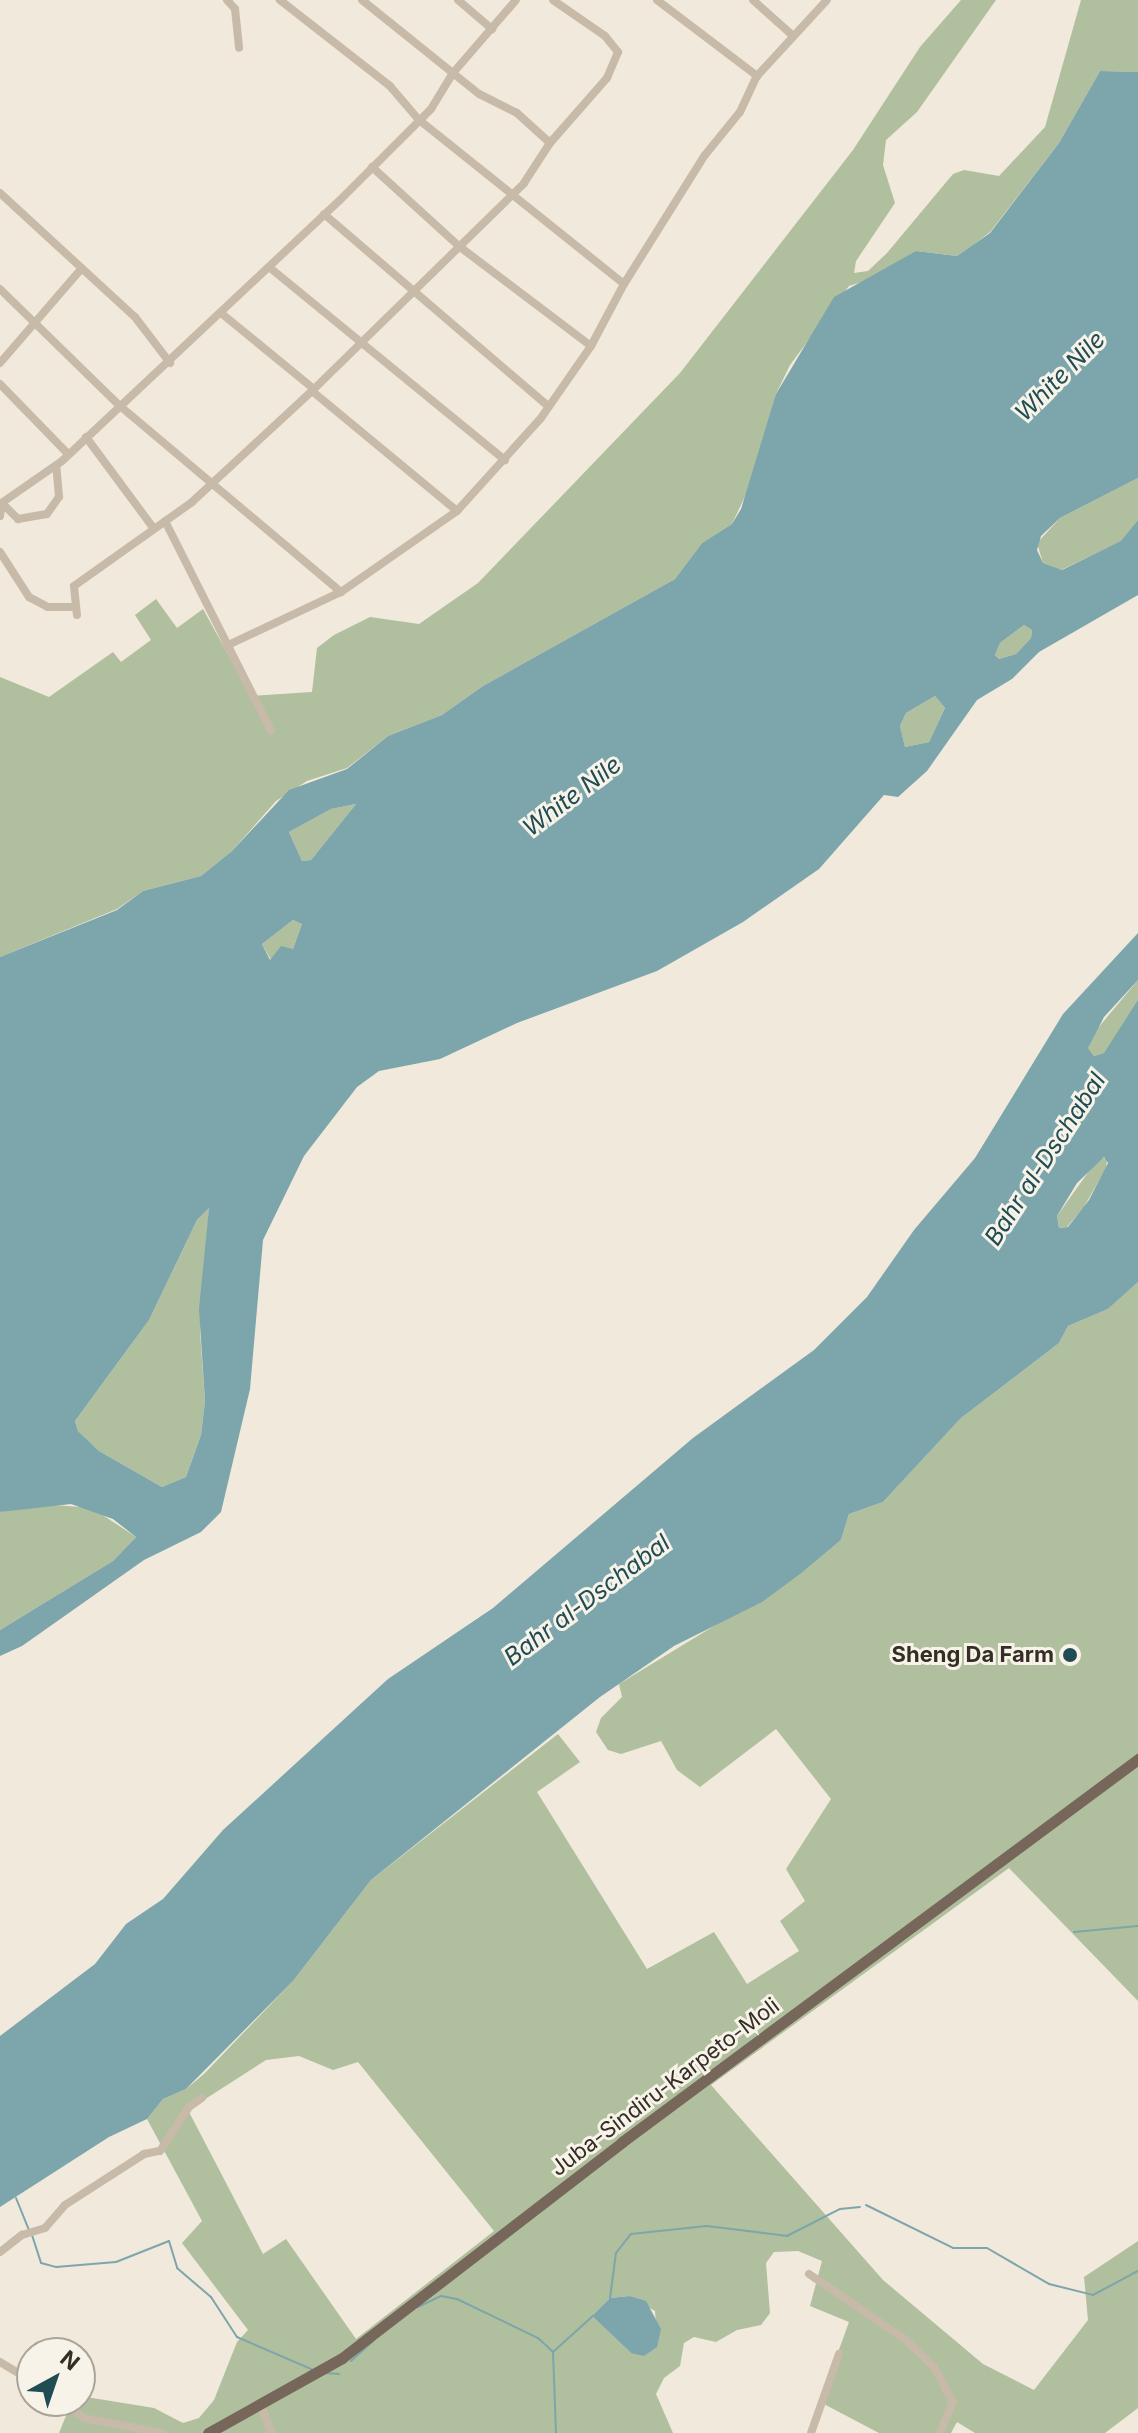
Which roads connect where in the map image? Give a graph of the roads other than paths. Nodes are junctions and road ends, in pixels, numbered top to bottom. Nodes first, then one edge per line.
1 (227, 0) edge
2 (280, 0) edge
3 (362, 0) edge
4 (458, 0) edge
5 (516, 0) edge
6 (553, 0) edge
7 (657, 0) edge
8 (753, 0) edge
9 (827, 0) edge
10 (492, 29) junction
11 (791, 34) junction
12 (239, 48) dead end
13 (453, 73) junction
14 (757, 76) junction
15 (419, 120) junction
16 (550, 143) junction
17 (372, 167) junction
18 (0, 193) edge
19 (513, 194) junction
20 (324, 214) junction
21 (460, 247) junction
22 (269, 267) junction
23 (82, 268) junction
24 (624, 284) junction
25 (0, 289) edge
26 (413, 291) junction
27 (221, 313) junction
28 (39, 324) junction
29 (361, 341) junction
30 (591, 346) junction
31 (0, 363) edge
32 (170, 363) junction
33 (0, 384) edge
34 (313, 390) junction
35 (120, 406) junction
36 (549, 407) junction
37 (86, 437) junction
38 (68, 454) junction
39 (505, 460) junction
40 (56, 465) junction
41 (212, 483) junction
42 (1, 504) edge
43 (457, 511) junction
44 (0, 516) edge
45 (165, 521) junction
46 (154, 529) junction
47 (0, 552) edge
48 (341, 592) junction
49 (226, 646) junction
50 (271, 731) dead end
51 (1138, 1759) edge
52 (202, 2098) dead end
53 (0, 2252) edge
54 (809, 2274) dead end
55 (839, 2354) dead end
56 (261, 2405) junction
57 (83, 2417) edge
58 (162, 2433) edge
59 (208, 2433) edge
60 (271, 2433) edge
61 (811, 2433) edge
62 (940, 2433) edge

1 - 12 street
2 - 15 street
3 - 13 street
4 - 10 street
5 - 10 street
6 - 16 street
7 - 14 street
8 - 11 street
9 - 11 street
10 - 13 street
11 - 14 street
13 - 15 street
13 - 16 street
14 - 24 street
15 - 17 street
15 - 19 street
16 - 19 street
17 - 20 street
17 - 21 street
18 - 23 street
19 - 21 street
19 - 24 street
20 - 22 street
20 - 26 street
21 - 26 street
21 - 30 street
22 - 27 street
22 - 29 street
23 - 28 street
23 - 32 street
24 - 30 street
25 - 28 street
26 - 29 street
26 - 36 street
27 - 32 street
27 - 34 street
28 - 31 street
28 - 35 street
29 - 34 street
29 - 39 street
30 - 36 street
32 - 35 street
33 - 38 street
34 - 41 street
34 - 43 street
35 - 37 street
35 - 41 street
36 - 39 street
37 - 38 street
37 - 46 street
38 - 40 street
39 - 43 street
40 - 42 street
40 - 42 street
41 - 45 street
41 - 48 street
42 - 44 street
43 - 48 street
45 - 46 street
45 - 49 street
46 - 47 street
48 - 49 street
49 - 50 street
51 - 56 main road, Juba-Sindiru-Karpeto-Moli
52 - 53 street
54 - 62 street
55 - 61 street
56 - 59 main road, Juba-Sindiru-Karpeto-Moli
56 - 60 street
57 - 58 street

